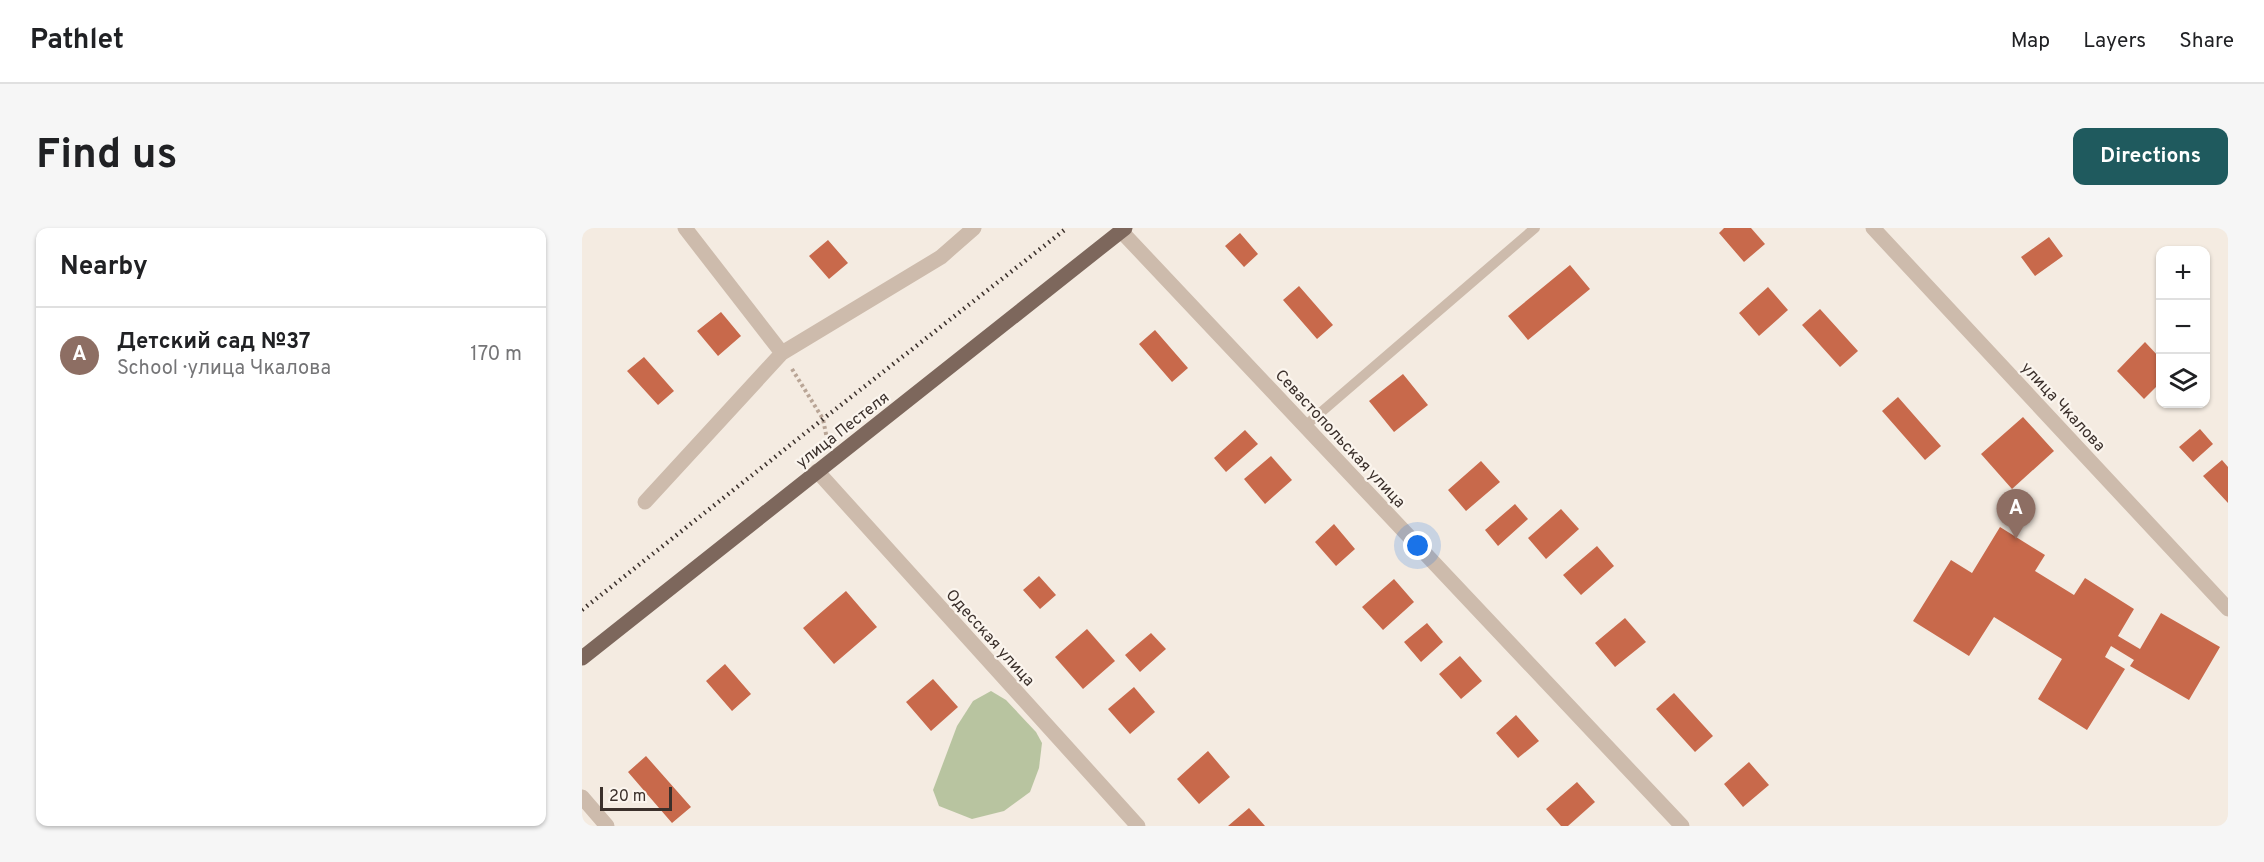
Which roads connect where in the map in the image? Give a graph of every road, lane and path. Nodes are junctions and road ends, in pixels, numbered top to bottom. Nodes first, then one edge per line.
1 (685, 228) edge
2 (974, 228) edge
3 (1535, 228) edge
4 (1873, 228) edge
5 (1123, 230) edge
6 (782, 353) junction
7 (1305, 426) junction
8 (831, 460) junction
9 (817, 471) junction
10 (645, 502) dead end
11 (2228, 609) edge
12 (582, 658) edge
13 (582, 797) edge
14 (608, 826) edge
15 (1138, 826) edge
16 (1682, 826) edge

1 - 6 street
2 - 6 street
3 - 7 lane
4 - 11 street, улица Чкалова
5 - 7 street, Севастопольская улица
5 - 8 main road, улица Пестеля
6 - 8 path
6 - 10 street
7 - 16 street, Севастопольская улица
8 - 9 main road, улица Пестеля
9 - 12 main road, улица Пестеля
9 - 15 street, Одесская улица
13 - 14 street

